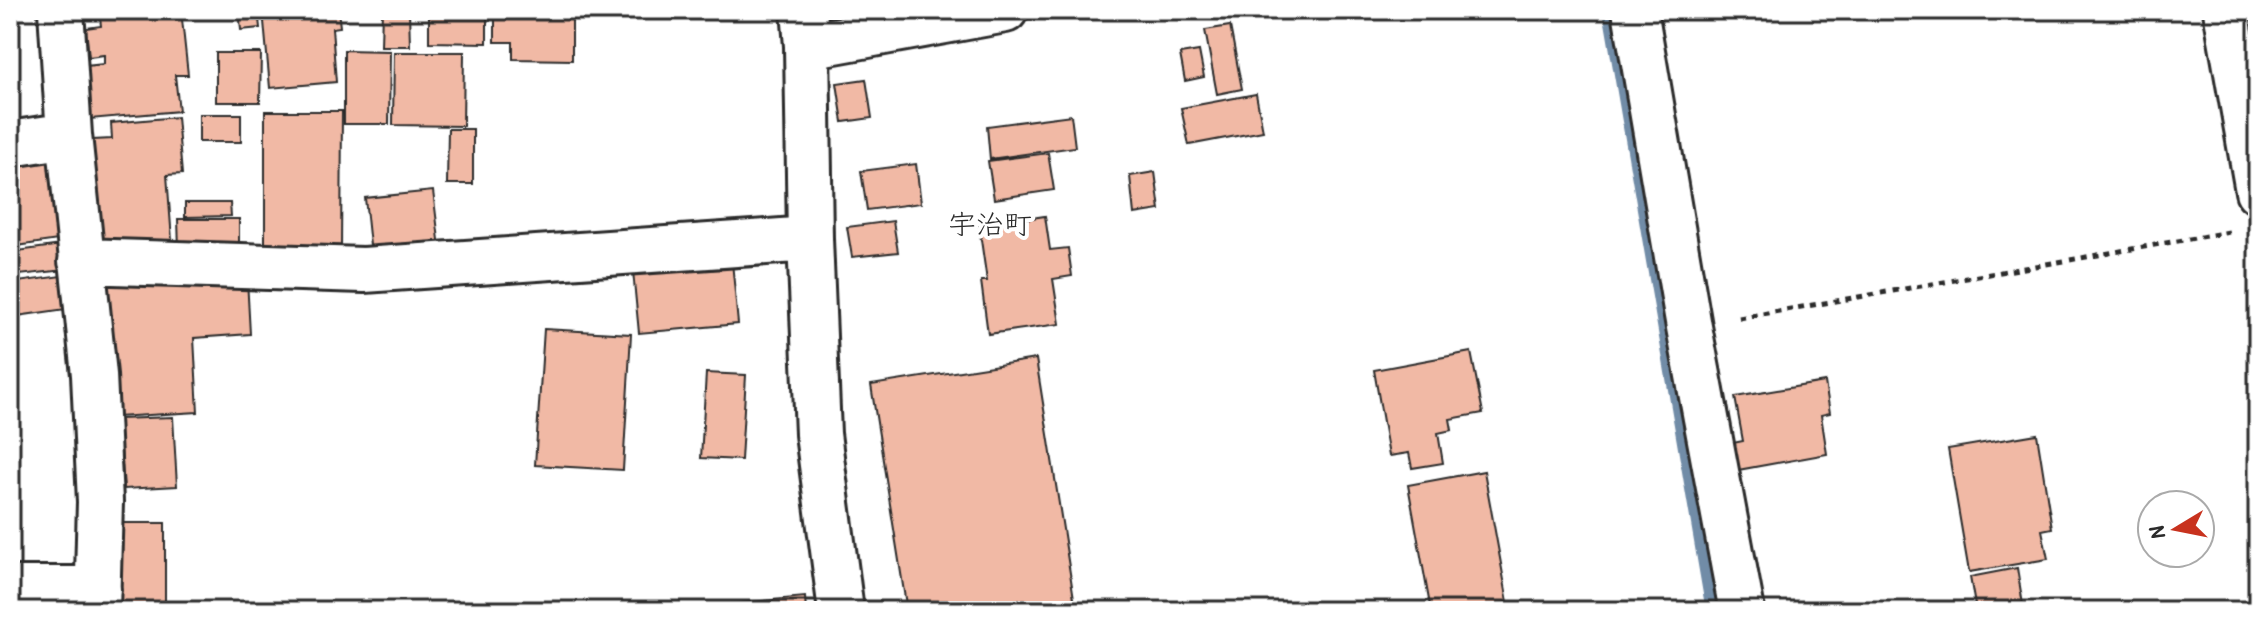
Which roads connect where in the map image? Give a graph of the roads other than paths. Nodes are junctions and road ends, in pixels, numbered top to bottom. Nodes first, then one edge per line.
1 (61, 10) edge
2 (1005, 10) edge
3 (1635, 10) edge
4 (2226, 10) edge
5 (805, 28) edge
6 (69, 135) junction
7 (10, 144) edge
8 (2250, 210) edge
9 (810, 239) junction
10 (81, 261) junction
11 (10, 589) edge
12 (98, 600) edge
13 (841, 611) edge
14 (1742, 611) edge

1 - 6 street
2 - 5 street
3 - 14 street
4 - 8 street
5 - 9 street
6 - 7 street
6 - 10 street
9 - 10 street
9 - 13 street
10 - 12 street
11 - 12 street

